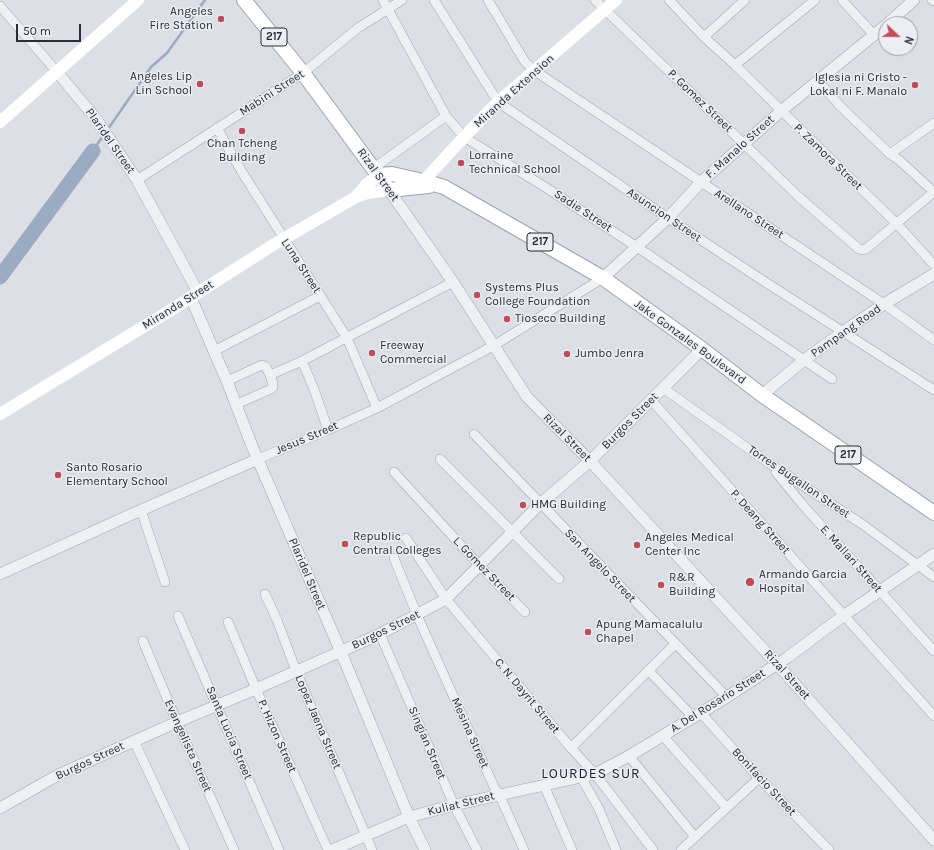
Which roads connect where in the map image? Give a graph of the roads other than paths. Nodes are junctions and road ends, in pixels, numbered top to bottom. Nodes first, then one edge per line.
1 (138, 0) edge
2 (244, 0) edge
3 (402, 0) edge
4 (434, 0) edge
5 (488, 0) edge
6 (595, 0) edge
7 (616, 0) edge
8 (669, 0) edge
9 (745, 0) edge
10 (815, 0) edge
11 (842, 0) edge
12 (914, 0) edge
13 (385, 4) edge
14 (0, 6) edge
15 (606, 10) junction
16 (897, 16) edge
17 (878, 32) edge
18 (874, 35) junction
19 (704, 37) junction
20 (735, 65) junction
21 (535, 71) junction
22 (58, 72) junction
23 (303, 73) junction
24 (818, 81) junction
25 (498, 102) junction
26 (781, 111) junction
27 (446, 116) junction
28 (0, 122) edge
29 (934, 123) edge
30 (217, 128) junction
31 (464, 137) junction
32 (745, 144) junction
33 (890, 154) junction
34 (376, 171) junction
35 (137, 180) junction
36 (701, 182) junction
37 (421, 184) junction
38 (389, 190) junction
39 (934, 192) edge
40 (356, 197) junction
41 (668, 218) junction
42 (896, 223) junction
43 (284, 240) junction
44 (637, 247) junction
45 (934, 265) edge
46 (934, 274) edge
47 (602, 278) junction
48 (453, 282) junction
49 (195, 295) junction
50 (320, 296) junction
51 (884, 304) junction
52 (844, 331) junction
53 (346, 338) junction
54 (934, 340) edge
55 (493, 346) junction
56 (702, 349) junction
57 (214, 351) junction
58 (804, 360) junction
59 (302, 361) junction
60 (270, 375) junction
61 (832, 378) dead end
62 (227, 381) junction
63 (663, 388) junction
64 (934, 390) edge
65 (762, 395) junction
66 (651, 400) junction
67 (236, 404) junction
68 (377, 408) junction
69 (0, 414) edge
70 (328, 430) junction
71 (474, 434) dead end
72 (258, 459) junction
73 (440, 459) dead end
74 (590, 461) junction
75 (770, 464) junction
76 (394, 472) dead end
77 (540, 504) junction
78 (141, 510) junction
79 (934, 513) edge
80 (512, 531) junction
81 (406, 538) dead end
82 (934, 554) edge
83 (394, 558) dead end
84 (919, 565) junction
85 (480, 566) junction
86 (0, 574) edge
87 (932, 576) edge
88 (559, 579) dead end
89 (165, 582) dead end
90 (879, 590) junction
91 (265, 594) dead end
92 (446, 599) junction
93 (526, 612) dead end
94 (417, 615) junction
95 (178, 616) dead end
96 (843, 616) junction
97 (228, 622) dead end
98 (380, 634) junction
99 (143, 641) dead end
100 (675, 644) junction
101 (934, 651) edge
102 (341, 652) junction
103 (777, 664) junction
104 (648, 670) junction
105 (296, 671) junction
106 (256, 689) junction
107 (727, 697) junction
108 (216, 705) junction
109 (697, 715) junction
110 (934, 716) edge
111 (177, 722) junction
112 (662, 736) junction
113 (134, 741) junction
114 (571, 748) junction
115 (629, 756) junction
116 (595, 774) junction
117 (581, 777) junction
118 (759, 778) junction
119 (544, 786) junction
120 (499, 794) junction
121 (454, 805) junction
122 (0, 808) edge
123 (726, 808) junction
124 (409, 817) junction
125 (366, 836) junction
126 (695, 837) junction
127 (934, 840) edge
128 (185, 850) edge
129 (234, 850) edge
130 (279, 850) edge
131 (328, 850) edge
132 (332, 850) edge
133 (372, 850) edge
134 (425, 850) edge
135 (477, 850) edge
136 (524, 850) edge
137 (572, 850) edge
138 (616, 850) edge
139 (654, 850) edge
140 (681, 850) edge
141 (829, 850) edge

1 - 22 main road
2 - 23 main road, Rizal Street / 217
3 - 13 street, Mabini Street
4 - 25 street, Asuncion Street
5 - 21 street, Arellano Street
6 - 15 street, P. Gomez Street
7 - 15 main road, Miranda Extension
8 - 19 street, P. Zamora Street
9 - 19 street
10 - 20 street
11 - 18 street
12 - 16 street, F. Manalo Street
13 - 23 street, Mabini Street
13 - 27 street, Sadie Street
14 - 22 street, Plaridel Street
15 - 21 main road, Miranda Extension
15 - 32 street, P. Gomez Street
17 - 18 street, F. Manalo Street
18 - 24 street, F. Manalo Street
19 - 20 street, P. Zamora Street
20 - 26 street, P. Zamora Street
21 - 25 main road, Miranda Extension
21 - 36 street, Arellano Street
22 - 28 main road
22 - 35 street, Plaridel Street
23 - 30 street, Mabini Street
23 - 34 main road, Rizal Street / 217
24 - 26 street, F. Manalo Street
24 - 33 street
25 - 31 main road, Miranda Extension
25 - 41 street, Asuncion Street
26 - 32 street, F. Manalo Street
26 - 42 street, P. Zamora Street
27 - 31 street, Sadie Street
27 - 34 street
29 - 33 street
30 - 35 street, Mabini Street
30 - 43 street, Luna Street
31 - 37 main road, Miranda Extension
31 - 44 street, Sadie Street
32 - 36 street, F. Manalo Street
32 - 42 street, P. Gomez Street
33 - 39 street
34 - 37 main road, Jake Gonzales Boulevard / 217
34 - 38 main road, Rizal Street / 217
34 - 40 main road, Miranda Street
35 - 49 street, Plaridel Street
36 - 41 street, F. Manalo Street
36 - 51 street, Arellano Street
37 - 38 main road, Jake Gonzales Boulevard / 217
37 - 47 main road, Jake Gonzales Boulevard / 217
38 - 40 main road, Miranda Street
38 - 48 street, Rizal Street
39 - 42 street
40 - 43 main road, Miranda Street
41 - 44 street, F. Manalo Street
41 - 52 street, Asuncion Street
42 - 45 street, P. Zamora Street
43 - 49 main road, Miranda Street
43 - 50 street, Luna Street
44 - 47 street, F. Manalo Street
44 - 58 street, Sadie Street
46 - 51 street, Pampang Road
47 - 55 street, Jesus Street
47 - 56 main road, Jake Gonzales Boulevard / 217
48 - 53 street
48 - 55 street, Rizal Street
49 - 57 street, Plaridel Street
49 - 69 main road, Miranda Street
50 - 53 street, Luna Street
50 - 57 street
51 - 52 street, Pampang Road
51 - 54 street, Arellano Street
52 - 58 street, Pampang Road
52 - 64 street, Asuncion Street
53 - 59 street
53 - 68 street, Luna Street
55 - 68 street, Jesus Street
55 - 74 street, Rizal Street
56 - 63 street, Burgos Street
56 - 65 main road, Jake Gonzales Boulevard / 217
57 - 62 street, Plaridel Street
58 - 61 street, Sadie Street
58 - 65 street, Pampang Road
59 - 60 street
59 - 70 street
60 - 62 street
60 - 67 street
62 - 67 street, Plaridel Street
63 - 66 street, Burgos Street
63 - 75 street, Torres Bugallon Street
65 - 79 main road, Jake Gonzales Boulevard / 217
66 - 74 street, Burgos Street
66 - 96 street, P. Deang Street
67 - 72 street, Plaridel Street
68 - 70 street, Jesus Street
70 - 72 street, Jesus Street
71 - 77 street, San Angelo Street
72 - 78 street, Jesus Street
72 - 102 street, Plaridel Street
73 - 80 street
74 - 77 street, Burgos Street
74 - 103 street, Rizal Street
75 - 84 street, Torres Bugallon Street
75 - 90 street, E. Mallari Street
76 - 85 street, L. Gomez Street
77 - 80 street, Burgos Street
77 - 100 street, San Angelo Street
78 - 86 street, Jesus Street
78 - 89 street
80 - 85 street, Burgos Street
80 - 88 street
81 - 92 street, C. N. Dayrit Street
82 - 84 street, A. Del Rosario Street
83 - 94 street, Mesina Street
84 - 87 street, Torres Bugallon Street
84 - 90 street, A. Del Rosario Street
85 - 92 street, Burgos Street
85 - 93 street, L. Gomez Street
90 - 96 street, A. Del Rosario Street
90 - 101 street, E. Mallari Street
91 - 105 street, Lopez Jaena Street
92 - 94 street, Burgos Street
92 - 114 street, C. N. Dayrit Street
94 - 98 street, Burgos Street
94 - 120 street, Mesina Street
95 - 108 street, Santa Lucia Street
96 - 103 street, A. Del Rosario Street
96 - 110 street, P. Deang Street
97 - 106 street, P. Hizon Street
98 - 102 street, Burgos Street
98 - 121 street, Singian Street
99 - 111 street, Evangelista Street
100 - 104 street
100 - 107 street, San Angelo Street
102 - 105 street, Burgos Street
102 - 124 street, Plaridel Street
103 - 107 street, A. Del Rosario Street
103 - 127 street, Rizal Street
104 - 109 street, Bonifacio Street
104 - 114 street
105 - 106 street, Burgos Street
105 - 125 street, Lopez Jaena Street
106 - 108 street, Burgos Street
106 - 131 street, P. Hizon Street
107 - 109 street, A. Del Rosario Street
108 - 111 street, Burgos Street
108 - 130 street, Santa Lucia Street
109 - 112 street, A. Del Rosario Street
109 - 118 street, Bonifacio Street
111 - 113 street, Burgos Street
111 - 129 street, Evangelista Street
112 - 115 street, A. Del Rosario Street
112 - 123 street
113 - 122 street, Burgos Street
113 - 128 street
114 - 116 street, C. N. Dayrit Street
115 - 116 street, A. Del Rosario Street
115 - 126 street
116 - 117 street, Kuliat Street
116 - 139 street, C. N. Dayrit Street
117 - 119 street, Kuliat Street
117 - 138 street
118 - 123 street
118 - 141 street, Bonifacio Street
119 - 120 street, Kuliat Street
119 - 137 street
120 - 121 street, Kuliat Street
120 - 136 street, Mesina Street
121 - 124 street, Kuliat Street
121 - 135 street, Singian Street
123 - 126 street
124 - 125 street, Kuliat Street
124 - 134 street, Plaridel Street
125 - 132 street, Kuliat Street
125 - 133 street, Lopez Jaena Street
126 - 140 street

